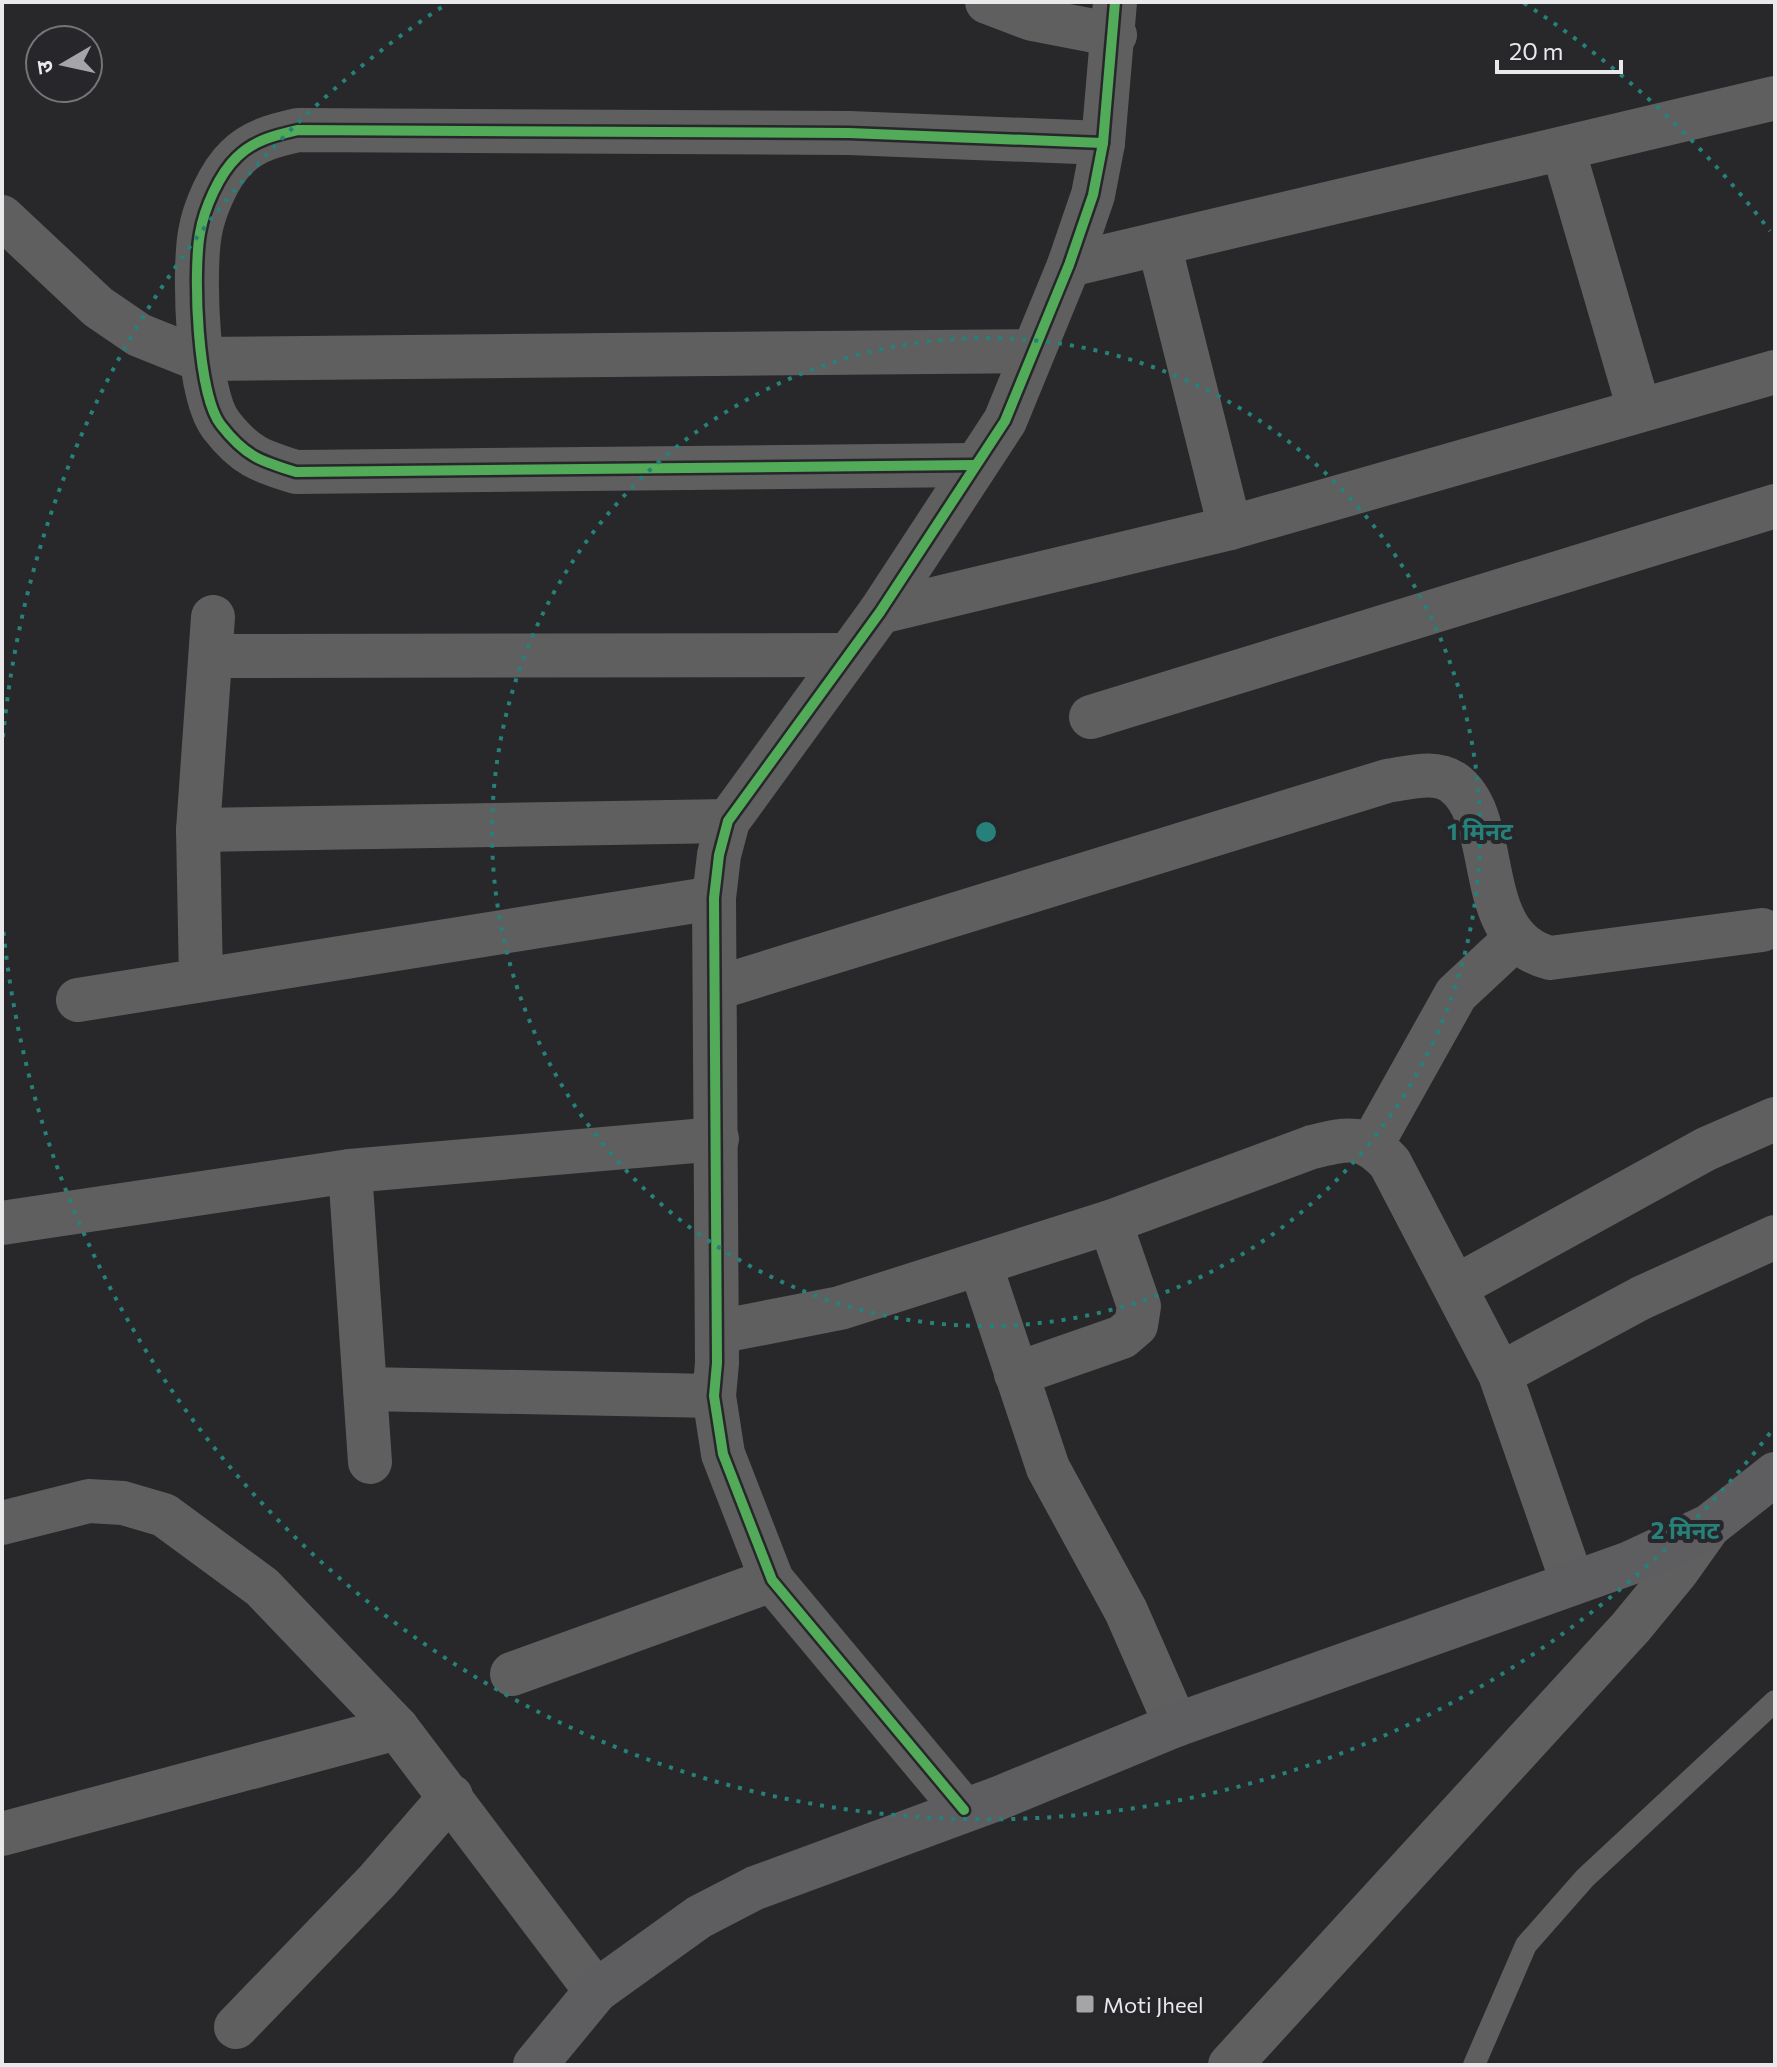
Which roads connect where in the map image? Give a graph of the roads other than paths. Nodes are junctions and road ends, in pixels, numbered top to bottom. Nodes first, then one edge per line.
1 (987, 2) edge
2 (1115, 19) edge
3 (1775, 98) edge
4 (1103, 143) junction
5 (1563, 149) junction
6 (2, 217) edge
7 (1159, 244) junction
8 (1069, 265) junction
9 (1033, 351) junction
10 (199, 359) junction
11 (1775, 372) edge
12 (1639, 409) junction
13 (974, 465) junction
14 (1775, 506) edge
15 (1230, 528) junction
16 (880, 612) junction
17 (848, 655) junction
18 (1091, 717) dead end
19 (728, 821) junction
20 (198, 830) junction
21 (714, 898) junction
22 (1762, 930) dead end
23 (1515, 939) junction
24 (201, 980) junction
25 (717, 988) junction
26 (78, 1000) dead end
27 (1775, 1119) edge
28 (717, 1139) junction
29 (1372, 1144) junction
30 (350, 1171) junction
31 (1110, 1222) junction
32 (2, 1223) edge
33 (1775, 1237) edge
34 (980, 1264) junction
35 (1457, 1286) junction
36 (717, 1332) junction
37 (1016, 1374) junction
38 (1500, 1374) junction
39 (365, 1389) junction
40 (714, 1396) junction
41 (370, 1462) dead end
42 (1775, 1474) edge
43 (2, 1523) edge
44 (1709, 1526) junction
45 (772, 1580) junction
46 (1572, 1581) junction
47 (512, 1674) dead end
48 (1775, 1701) edge
49 (1176, 1725) junction
50 (397, 1728) junction
51 (451, 1796) junction
52 (964, 1810) junction
53 (2, 1834) edge
54 (596, 1991) junction
55 (236, 2027) dead end
56 (535, 2065) edge
57 (1230, 2065) edge
58 (1474, 2065) edge

1 - 2 street
2 - 4 street
3 - 5 street
4 - 8 street
4 - 10 street
5 - 7 street
5 - 12 street
6 - 10 street
7 - 8 street
7 - 15 street
8 - 9 street
9 - 10 street
9 - 13 street
10 - 13 street
11 - 12 street
12 - 15 street
13 - 16 street
14 - 18 street
15 - 16 street
16 - 17 street
17 - 19 street
17 - 20 street
19 - 20 street
19 - 21 street
20 - 24 street
21 - 24 street
21 - 25 street
22 - 23 street
23 - 25 street
23 - 29 street
24 - 26 street
25 - 28 street
27 - 35 street
28 - 30 street
28 - 36 street
29 - 31 street
29 - 35 street
30 - 32 street
30 - 39 street
31 - 34 street
31 - 37 street
33 - 38 street
34 - 36 street
34 - 37 street
35 - 38 street
36 - 40 street
37 - 49 street
38 - 46 street
39 - 40 street
39 - 41 street
40 - 45 street
42 - 44 highway
43 - 50 street
44 - 46 highway
44 - 57 street
45 - 47 street
45 - 52 street
46 - 49 highway
48 - 58 lane
49 - 52 highway
50 - 51 street
50 - 53 street
51 - 54 street
51 - 55 street
52 - 54 highway
54 - 56 highway

